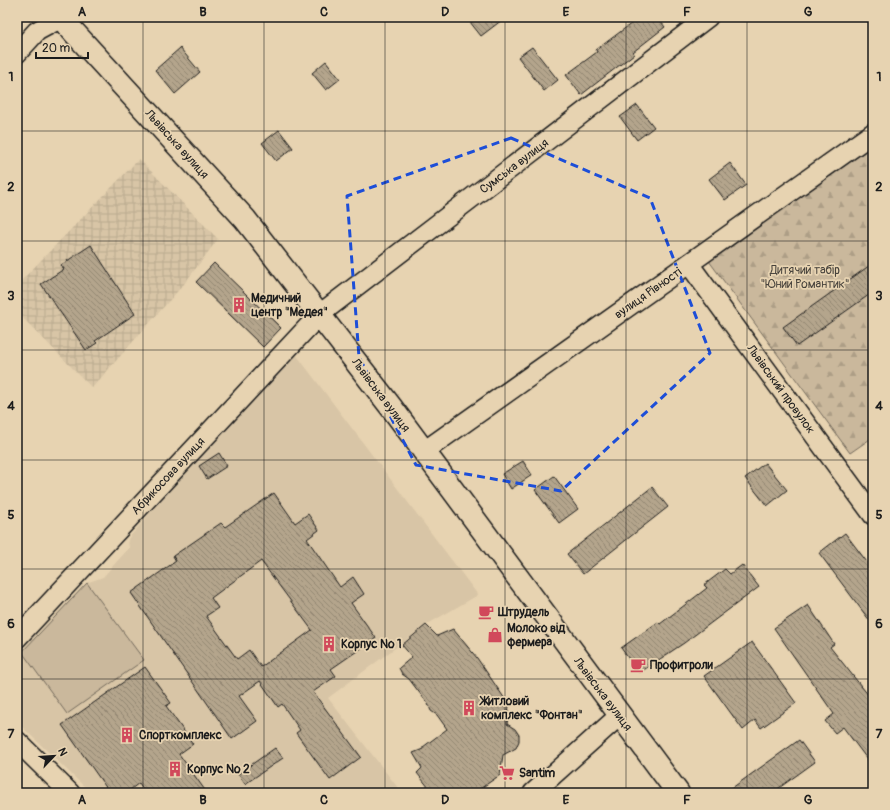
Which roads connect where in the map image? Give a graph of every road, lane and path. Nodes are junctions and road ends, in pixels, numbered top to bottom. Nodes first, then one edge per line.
1 (61, 17) edge
2 (708, 17) edge
3 (17, 53) edge
4 (873, 134) edge
5 (689, 264) junction
6 (320, 314) junction
7 (423, 452) junction
8 (873, 515) edge
9 (17, 638) edge
10 (619, 716) junction
11 (17, 741) edge
12 (70, 793) edge
13 (533, 793) edge
14 (678, 793) edge

1 - 3 street
1 - 6 main road, Львівська вулиця
2 - 6 street, Сумська вулиця
4 - 5 street, вулиця Рівності
5 - 7 street, вулиця Рівності
5 - 8 street, Львівський провулок
6 - 7 main road, Львівська вулиця
6 - 9 street, Абрикосова вулиця
7 - 10 main road, Львівська вулиця
10 - 13 street
10 - 14 main road, Львівська вулиця
11 - 12 street

